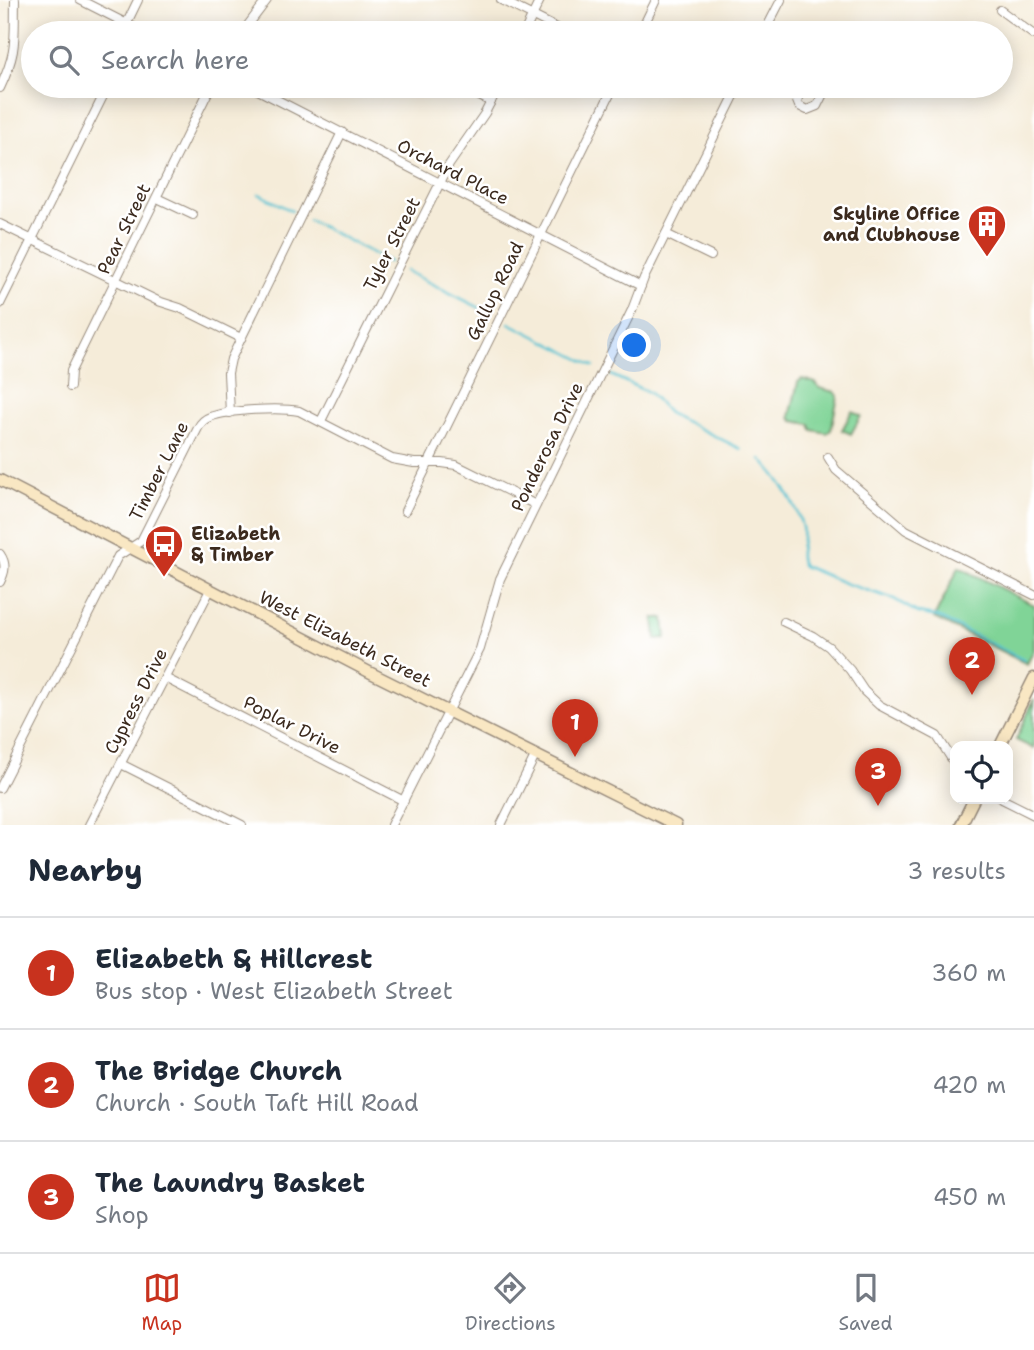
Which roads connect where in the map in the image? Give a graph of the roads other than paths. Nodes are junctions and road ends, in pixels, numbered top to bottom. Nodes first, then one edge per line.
1 (15, 0) edge
2 (80, 0) edge
3 (138, 0) edge
4 (267, 0) edge
5 (501, 0) edge
6 (540, 0) edge
7 (656, 0) edge
8 (781, 0) edge
9 (1000, 10) dead end
10 (532, 16) junction
11 (120, 21) edge
12 (128, 21) edge
13 (251, 21) edge
14 (530, 21) edge
15 (542, 21) edge
16 (646, 21) edge
17 (770, 21) edge
18 (1034, 35) edge
19 (0, 88) edge
20 (102, 98) edge
21 (205, 98) edge
22 (274, 98) edge
23 (483, 98) edge
24 (493, 98) edge
25 (608, 98) edge
26 (732, 98) edge
27 (798, 98) edge
28 (821, 98) edge
29 (491, 102) junction
30 (342, 132) junction
31 (440, 184) junction
32 (157, 198) junction
33 (193, 215) dead end
34 (0, 224) edge
35 (666, 234) junction
36 (540, 235) junction
37 (32, 239) junction
38 (711, 256) dead end
39 (116, 280) junction
40 (641, 286) junction
41 (0, 304) edge
42 (241, 338) junction
43 (71, 387) dead end
44 (230, 413) junction
45 (321, 421) junction
46 (828, 457) dead end
47 (428, 463) junction
48 (0, 480) edge
49 (536, 505) junction
50 (405, 511) dead end
51 (130, 548) junction
52 (0, 554) edge
53 (0, 582) edge
54 (210, 590) junction
55 (1034, 595) edge
56 (784, 622) dead end
57 (165, 678) junction
58 (1034, 678) edge
59 (448, 711) junction
60 (1002, 741) edge
61 (535, 756) junction
62 (950, 756) edge
63 (121, 764) junction
64 (0, 788) edge
65 (404, 800) junction
66 (972, 804) edge
67 (1012, 804) edge
68 (1034, 815) edge
69 (89, 825) edge
70 (242, 825) edge
71 (391, 825) edge
72 (501, 825) edge
73 (676, 825) edge
74 (961, 825) edge

1 - 19 street
2 - 11 street
3 - 12 street
4 - 13 street
5 - 10 street
6 - 10 street
7 - 16 street
8 - 17 street
9 - 18 street
10 - 14 street
10 - 15 street
20 - 37 street
21 - 32 street, Pear Street
22 - 30 street, Orchard Place
23 - 29 street
24 - 29 street, Tyler Street
25 - 36 street, Gallup Road
26 - 35 street, Ponderosa Drive
27 - 28 street
29 - 31 street, Tyler Street
30 - 31 street, Orchard Place
30 - 42 street
31 - 36 street, Orchard Place
31 - 45 street, Tyler Street
32 - 33 street
32 - 39 street, Pear Street
34 - 37 street
35 - 38 street
35 - 40 street, Ponderosa Drive
36 - 40 street, Orchard Place
36 - 47 street, Gallup Road
37 - 39 street
37 - 41 street
39 - 42 street
39 - 43 street, Pear Street
40 - 49 street, Ponderosa Drive
42 - 44 street
44 - 45 street, Timber Lane
44 - 51 street, Timber Lane
45 - 47 street, Timber Lane
46 - 55 street
47 - 49 street, Timber Lane
47 - 50 street, Gallup Road
48 - 51 main road, West Elizabeth Street
49 - 59 street, Ponderosa Drive
51 - 54 main road, West Elizabeth Street
51 - 64 street, Timber Lane
52 - 53 street
54 - 57 street, Cypress Drive
54 - 59 main road, West Elizabeth Street
56 - 62 street
57 - 63 street, Cypress Drive
57 - 65 street, Poplar Drive
58 - 60 main road
59 - 61 main road, West Elizabeth Street
59 - 65 street, Ponderosa Drive
61 - 72 street
61 - 73 main road, West Elizabeth Street
63 - 69 street, Cypress Drive
63 - 70 street
65 - 71 street, Ponderosa Drive
66 - 74 main road
67 - 68 street

